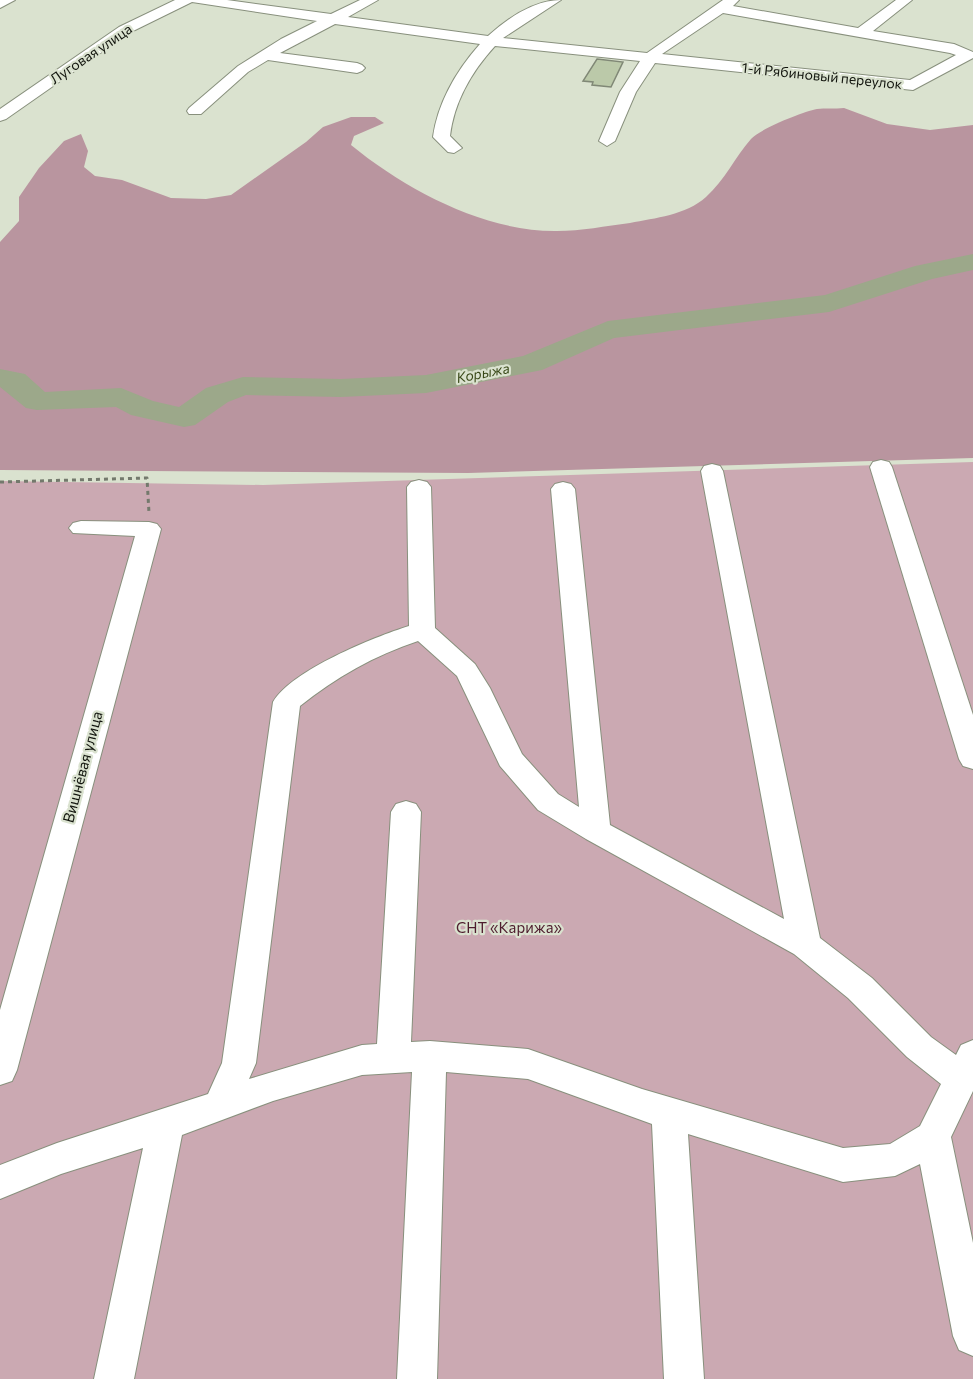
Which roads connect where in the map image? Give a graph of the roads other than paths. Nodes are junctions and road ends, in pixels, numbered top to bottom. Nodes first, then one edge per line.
1 (8, 0) edge
2 (186, 0) edge
3 (197, 0) edge
4 (371, 0) edge
5 (554, 0) edge
6 (905, 0) edge
7 (0, 4) edge
8 (726, 4) edge
9 (331, 20) junction
10 (861, 33) junction
11 (491, 41) junction
12 (265, 55) junction
13 (650, 57) junction
14 (357, 68) dead end
15 (195, 111) dead end
16 (0, 116) edge
17 (607, 141) dead end
18 (454, 148) dead end
19 (881, 467) dead end
20 (712, 471) dead end
21 (418, 487) dead end
22 (563, 489) dead end
23 (81, 528) dead end
24 (422, 631) junction
25 (973, 759) edge
26 (406, 812) dead end
27 (596, 831) junction
28 (805, 945) junction
29 (430, 1056) junction
30 (393, 1059) junction
31 (967, 1066) edge
32 (0, 1070) edge
33 (219, 1107) junction
34 (669, 1113) junction
35 (166, 1125) junction
36 (933, 1137) junction
37 (0, 1182) edge
38 (973, 1336) edge
39 (114, 1379) edge
40 (417, 1379) edge
41 (684, 1379) edge

1 - 7 street
2 - 16 street, Луговая улица
3 - 9 street
4 - 9 street
5 - 11 street
6 - 10 street
8 - 10 street
8 - 13 street
9 - 11 street
9 - 12 street
10 - 13 street, 1-й Рябиновый переулок
11 - 13 street
11 - 18 street
12 - 14 street
12 - 15 street
13 - 17 street
19 - 25 street
20 - 28 street
21 - 24 street
22 - 27 street
23 - 32 street, Вишнёвая улица
24 - 27 street
24 - 33 street
26 - 30 street
27 - 28 street
28 - 31 street
29 - 30 street
29 - 34 street
29 - 40 street
30 - 33 street
31 - 36 street
33 - 35 street
34 - 36 street
34 - 41 street
35 - 37 street
35 - 39 street
36 - 38 street

